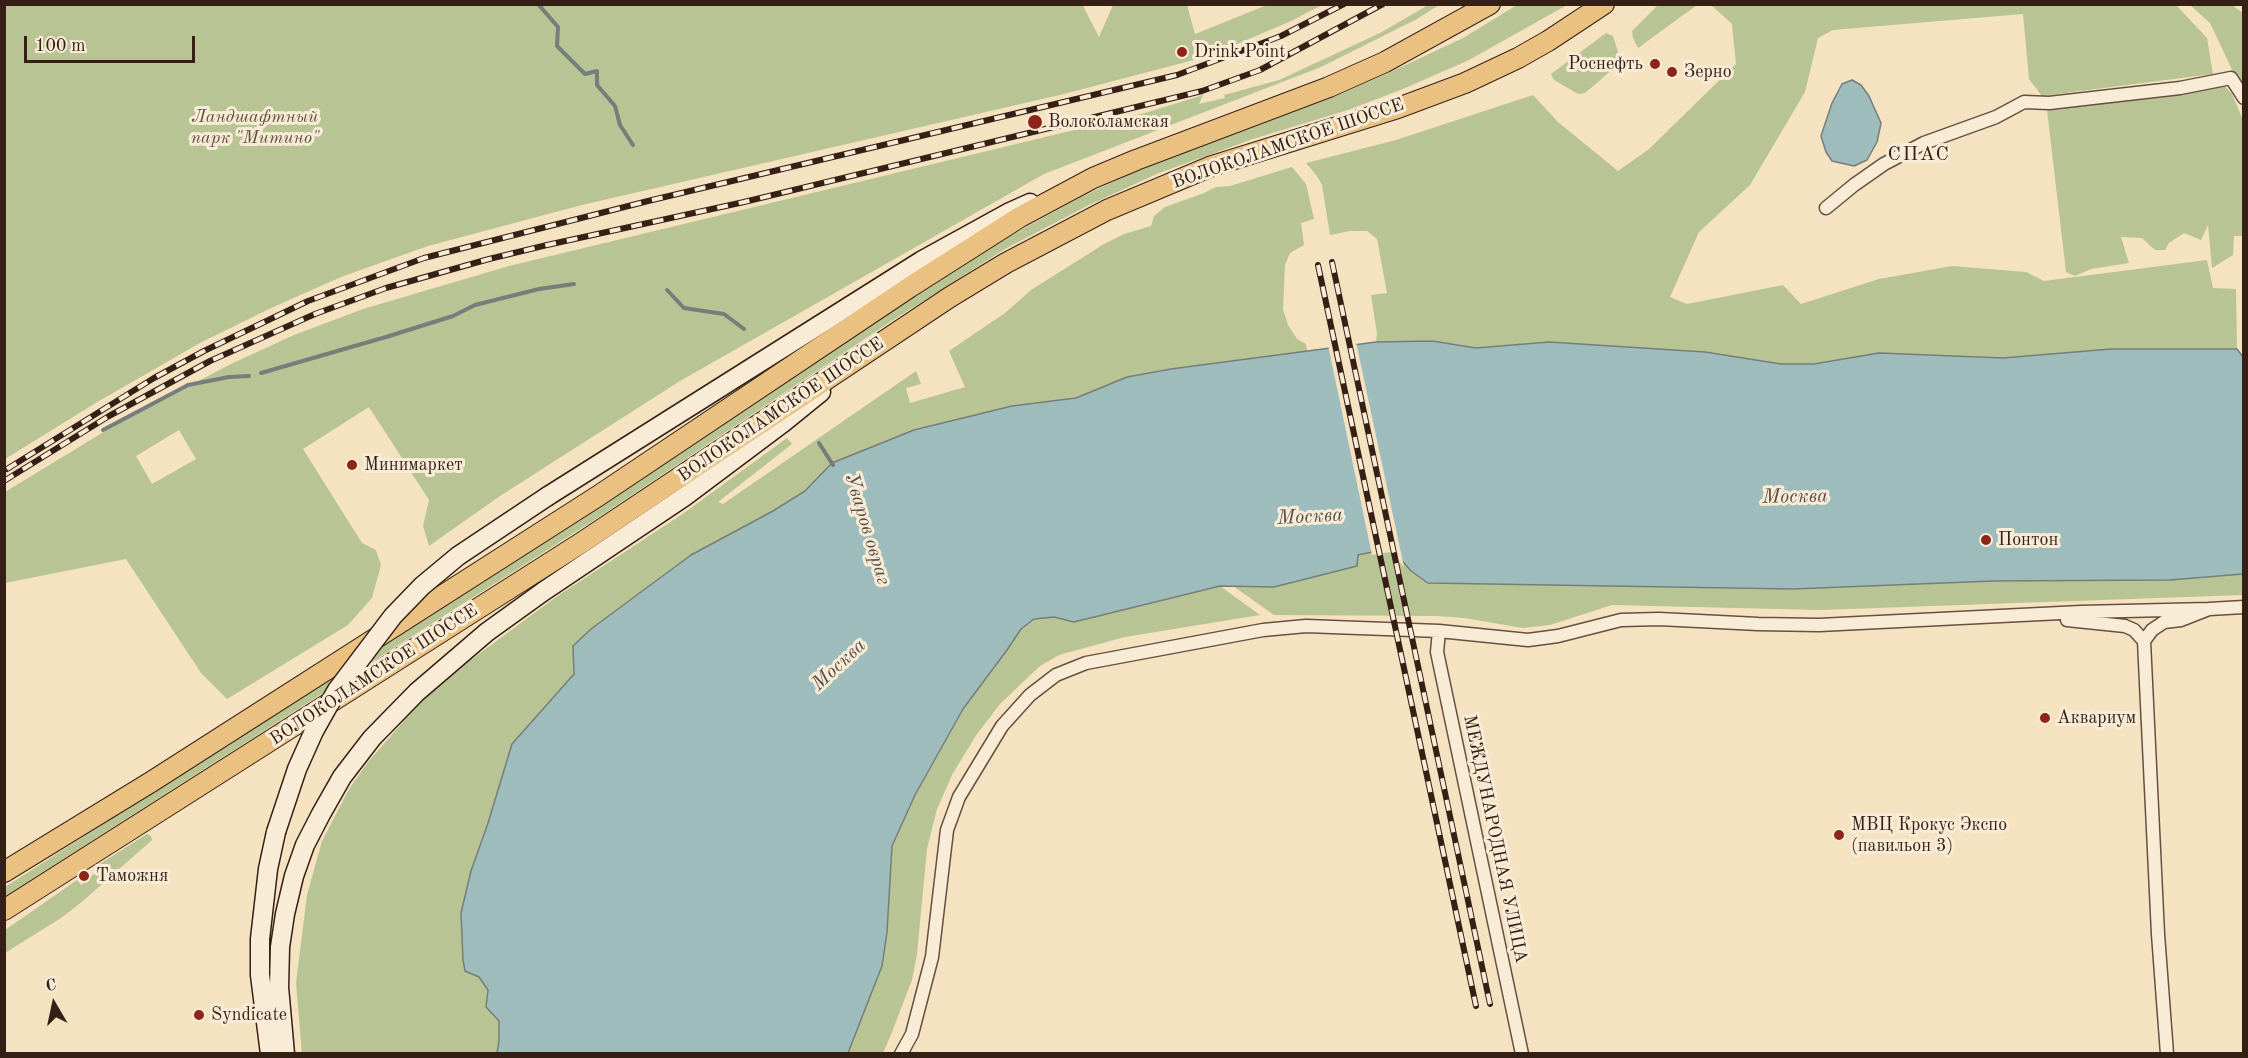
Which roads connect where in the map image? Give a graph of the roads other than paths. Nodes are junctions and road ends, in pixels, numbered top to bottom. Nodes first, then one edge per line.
1 (1490, 4) edge
2 (1604, 4) edge
3 (2244, 98) edge
4 (1094, 178) junction
5 (1826, 208) dead end
6 (843, 368) junction
7 (2244, 607) edge
8 (2209, 609) junction
9 (2042, 614) junction
10 (1439, 631) junction
11 (2144, 641) junction
12 (4, 872) edge
13 (4, 910) edge
14 (270, 1053) edge
15 (285, 1053) edge
16 (901, 1053) edge
17 (1522, 1053) edge
18 (2167, 1053) edge

1 - 4 main road, ВОЛОКОЛАМСКОЕ ШОССЕ
2 - 6 main road, ВОЛОКОЛАМСКОЕ ШОССЕ
3 - 5 street
4 - 12 main road, ВОЛОКОЛАМСКОЕ ШОССЕ
4 - 14 main road, ВОЛОКОЛАМСКОЕ ШОССЕ, bridge
6 - 13 main road, ВОЛОКОЛАМСКОЕ ШОССЕ
6 - 15 main road
7 - 8 street
8 - 9 street
8 - 11 street
9 - 10 street
9 - 11 street
10 - 16 street
10 - 17 street, МЕЖДУНАРОДНАЯ УЛИЦА
11 - 18 street

